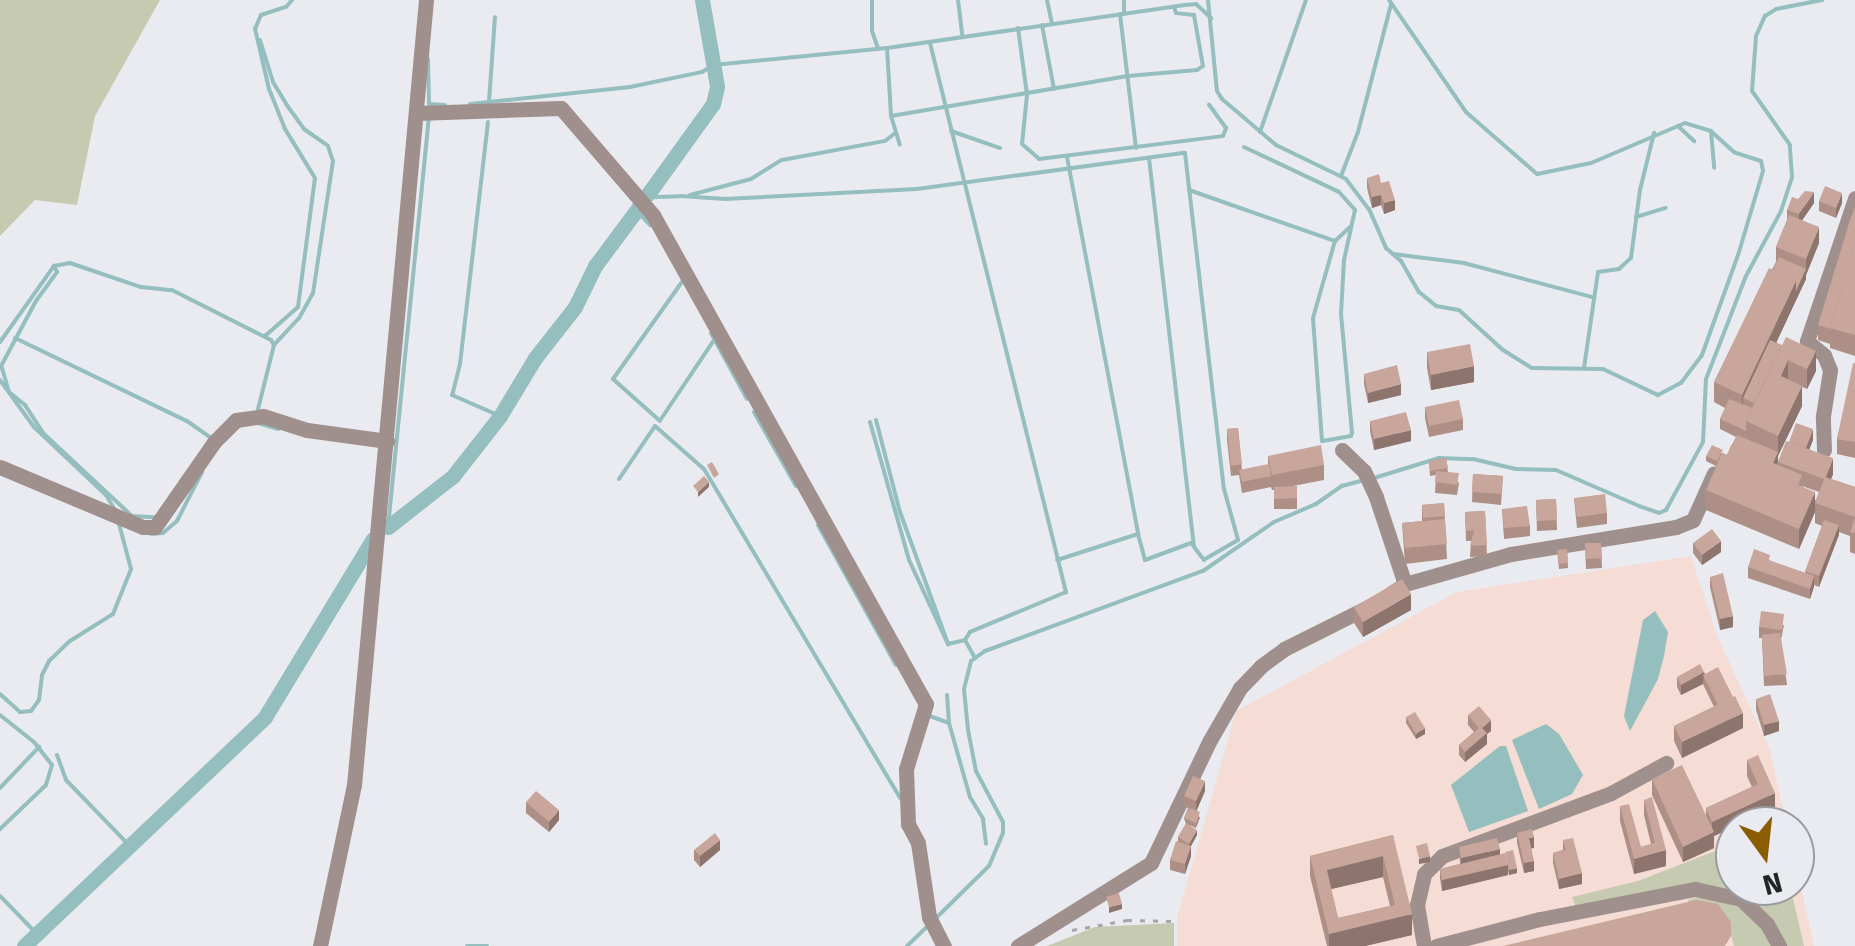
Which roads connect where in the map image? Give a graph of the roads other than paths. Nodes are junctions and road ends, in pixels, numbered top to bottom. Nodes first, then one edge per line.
1 (426, 0) edge
2 (417, 113) junction
3 (1855, 198) edge
4 (388, 441) junction
5 (1342, 450) dead end
6 (1824, 450) edge
7 (0, 467) edge
8 (1714, 473) edge
9 (1405, 584) junction
10 (1666, 763) dead end
11 (320, 946) edge
12 (944, 946) edge
13 (1018, 946) edge
14 (1424, 946) edge
15 (1436, 946) edge
16 (1779, 946) edge

1 - 2 street
2 - 4 street
2 - 12 street
3 - 6 street
4 - 7 street
4 - 11 street
5 - 9 street
8 - 9 street
9 - 13 street
10 - 14 street
15 - 16 street

